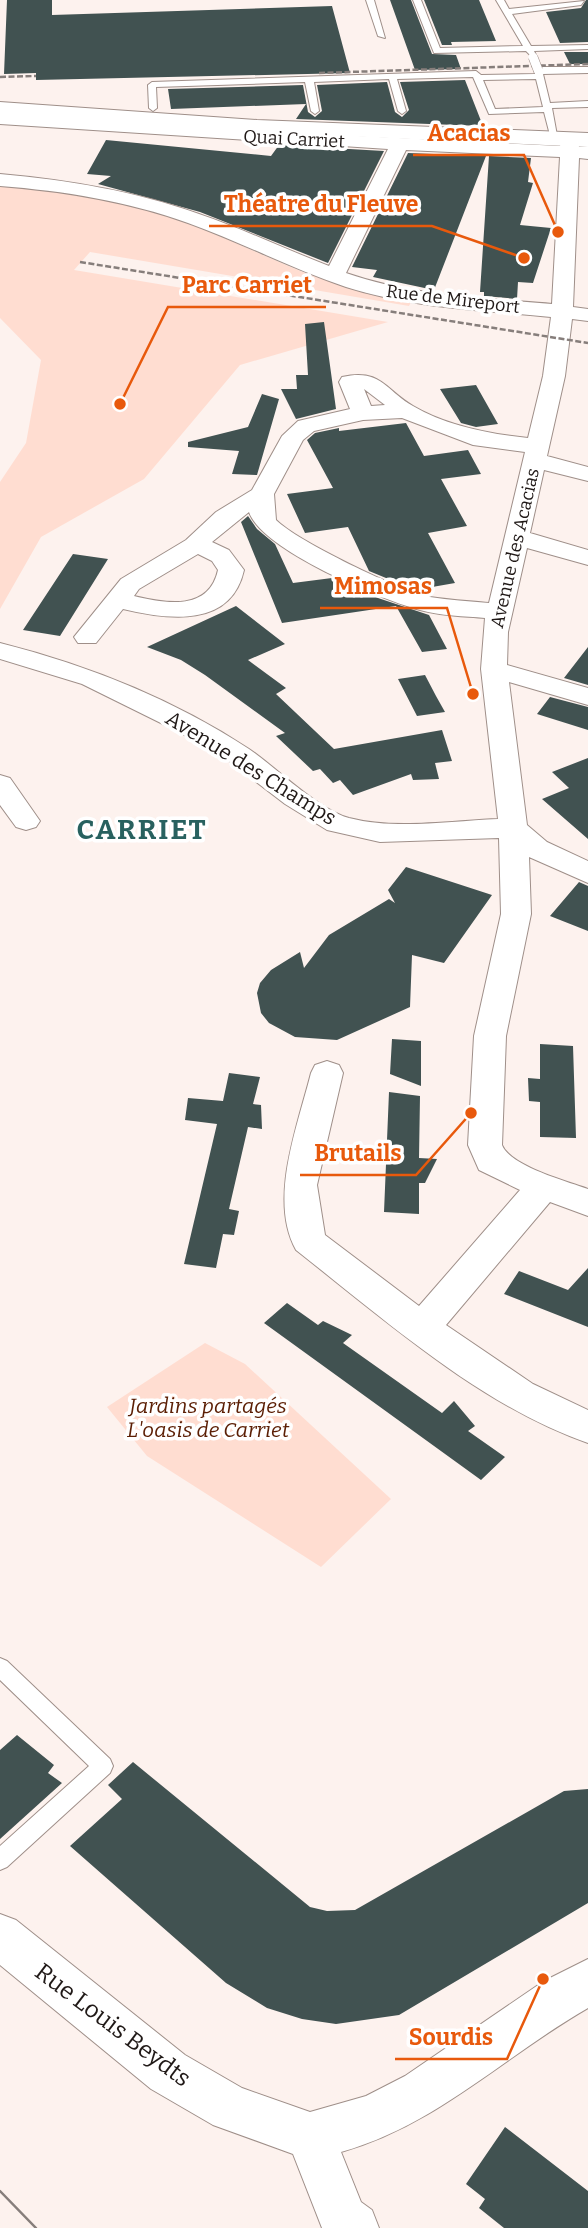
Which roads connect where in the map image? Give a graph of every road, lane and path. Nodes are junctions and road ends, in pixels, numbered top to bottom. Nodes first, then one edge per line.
1 (370, 0) edge
2 (417, 0) edge
3 (500, 0) edge
4 (581, 3) dead end
5 (507, 12) junction
6 (382, 36) dead end
7 (588, 47) edge
8 (531, 53) junction
9 (588, 71) edge
10 (539, 73) junction
11 (392, 77) junction
12 (478, 78) junction
13 (309, 79) junction
14 (588, 104) edge
15 (0, 108) edge
16 (153, 108) dead end
17 (548, 108) junction
18 (316, 110) dead end
19 (402, 111) dead end
20 (0, 118) edge
21 (399, 145) junction
22 (576, 146) edge
23 (0, 180) edge
24 (334, 276) junction
25 (562, 312) junction
26 (588, 315) edge
27 (405, 411) junction
28 (363, 413) junction
29 (537, 453) junction
30 (588, 474) edge
31 (262, 494) junction
32 (516, 537) junction
33 (195, 545) junction
34 (588, 558) edge
35 (118, 599) junction
36 (499, 612) junction
37 (87, 637) dead end
38 (0, 650) edge
39 (494, 669) junction
40 (588, 697) edge
41 (0, 783) edge
42 (26, 821) dead end
43 (513, 828) junction
44 (588, 873) edge
45 (327, 1073) dead end
46 (545, 1185) junction
47 (588, 1203) edge
48 (422, 1328) junction
49 (588, 1427) edge
50 (0, 1667) edge
51 (0, 1860) edge
52 (0, 1936) edge
53 (588, 1982) edge
54 (310, 2136) junction
55 (354, 2228) edge

1 - 6 lane
2 - 8 lane
3 - 5 lane
4 - 5 lane
5 - 8 lane
7 - 8 lane
8 - 10 lane, bridge
9 - 10 lane
10 - 12 lane
10 - 17 lane
11 - 12 lane
11 - 13 lane
11 - 19 lane
12 - 17 lane
13 - 16 lane
13 - 18 lane
14 - 17 lane
15 - 22 main road, Quai Carriet
17 - 22 lane
20 - 21 street, Quai Carriet
21 - 22 street, Quai Carriet
21 - 24 street
22 - 25 street, Avenue des Acacias
23 - 24 street, Rue de Mireport
24 - 25 street, Rue de Mireport
25 - 26 street, Rue de Mireport
25 - 29 street, Avenue des Acacias
27 - 28 street
27 - 28 street
27 - 29 street
28 - 31 street
29 - 30 street
29 - 32 street, Avenue des Acacias
31 - 33 street
31 - 36 street
32 - 34 street
32 - 36 street, Avenue des Acacias
33 - 35 street
33 - 35 street
35 - 37 street
36 - 39 street, Avenue des Acacias
38 - 43 street, Avenue des Champs
39 - 40 street
39 - 43 street, Avenue des Acacias
41 - 42 street
43 - 44 street
43 - 46 street, Avenue des Acacias
45 - 48 street
46 - 47 street, Avenue des Acacias
46 - 48 street
48 - 49 street
50 - 51 lane
52 - 54 street, Rue Louis Beydts
53 - 54 street
54 - 55 street

